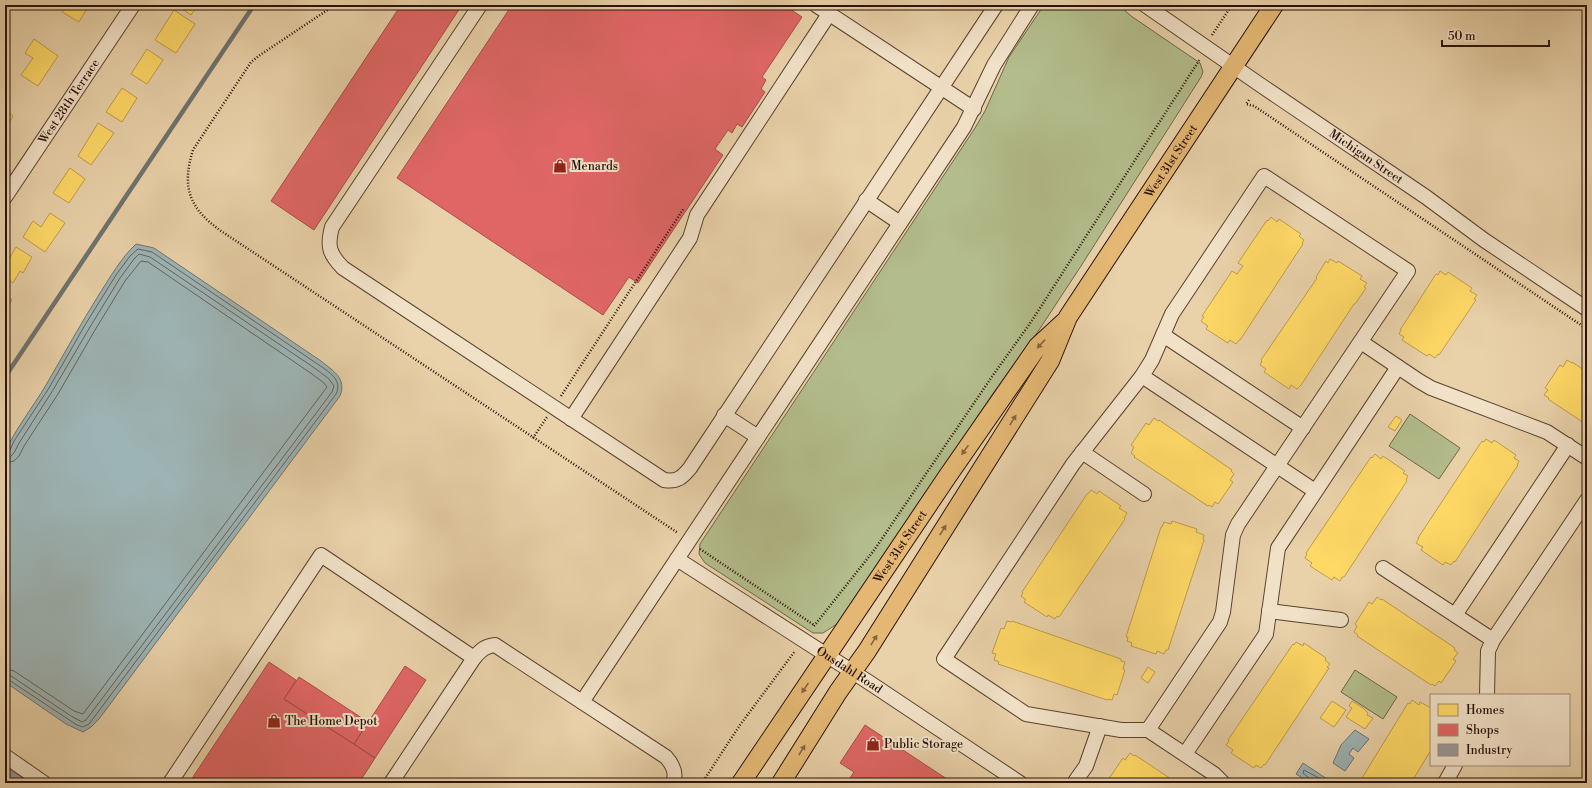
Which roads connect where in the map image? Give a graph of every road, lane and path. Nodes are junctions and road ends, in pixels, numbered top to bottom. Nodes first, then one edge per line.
1 (133, 5) edge
2 (480, 5) edge
3 (816, 5) edge
4 (996, 5) edge
5 (1032, 5) edge
6 (1145, 5) edge
7 (1232, 5) edge
8 (1274, 5) edge
9 (829, 14) junction
10 (1215, 30) dead end
11 (1199, 61) dead end
12 (1233, 67) junction
13 (940, 88) junction
14 (1249, 100) dead end
15 (974, 109) junction
16 (5, 197) edge
17 (866, 200) junction
18 (685, 206) dead end
19 (900, 223) junction
20 (1587, 309) edge
21 (1068, 317) junction
22 (1587, 329) edge
23 (1163, 335) junction
24 (1360, 342) junction
25 (1398, 367) junction
26 (1142, 376) junction
27 (554, 407) junction
28 (724, 415) junction
29 (571, 419) junction
30 (1303, 428) junction
31 (758, 437) junction
32 (533, 438) dead end
33 (1568, 445) junction
34 (1082, 452) junction
35 (1587, 458) edge
36 (1277, 466) junction
37 (1315, 491) junction
38 (1144, 494) dead end
39 (1587, 500) edge
40 (677, 559) junction
41 (1383, 568) dead end
42 (1269, 611) junction
43 (1455, 615) junction
44 (1341, 620) dead end
45 (814, 625) dead end
46 (1493, 640) junction
47 (791, 656) dead end
48 (827, 656) junction
49 (474, 658) junction
50 (852, 672) junction
51 (1487, 694) edge
52 (582, 702) junction
53 (1100, 726) junction
54 (1148, 730) junction
55 (1185, 754) junction
56 (5, 756) edge
57 (1455, 766) edge
58 (44, 783) edge
59 (170, 783) edge
60 (391, 783) edge
61 (673, 783) edge
62 (702, 783) edge
63 (741, 783) edge
64 (781, 783) edge
65 (1020, 783) edge
66 (1074, 783) edge
67 (1223, 783) edge
68 (1445, 783) edge

1 - 16 street, West 28th Terrace
2 - 27 street
3 - 9 street
4 - 13 street
5 - 15 street
6 - 12 street, Michigan Street
7 - 10 path
8 - 12 main road, West 31st Street
9 - 13 street
9 - 29 street
11 - 45 path
12 - 20 street, Michigan Street
12 - 21 main road, West 31st Street
13 - 15 street
13 - 17 street
14 - 22 path
15 - 19 street
17 - 19 street
17 - 28 street
18 - 27 path
19 - 31 street
21 -> 48 main road, West 31st Street
50 -> 21 main road, West 31st Street
23 - 24 street
23 - 26 street
23 - 30 street
24 - 25 street
24 - 30 street
25 - 33 street
25 - 37 street
26 - 34 street
26 - 36 street
27 - 29 street
27 - 32 path
28 - 29 street
28 - 31 street
30 - 36 street
31 - 40 street
33 - 35 street
33 - 43 street
34 - 38 street
34 - 53 street
36 - 37 street
36 - 54 street
37 - 42 street
39 - 46 street
40 - 48 street, Ousdahl Road
40 - 52 street
41 - 43 street
42 - 44 street
42 - 55 street
43 - 46 street
46 - 51 street
47 - 62 path
48 - 50 street, Ousdahl Road
48 -> 63 main road, West 31st Street
49 - 52 street
49 - 59 street
49 - 60 street
64 -> 50 main road, West 31st Street
50 - 65 street, Ousdahl Road
52 - 61 street
53 - 54 street
53 - 66 street
54 - 55 street
55 - 67 street
56 - 58 street
57 - 68 street

